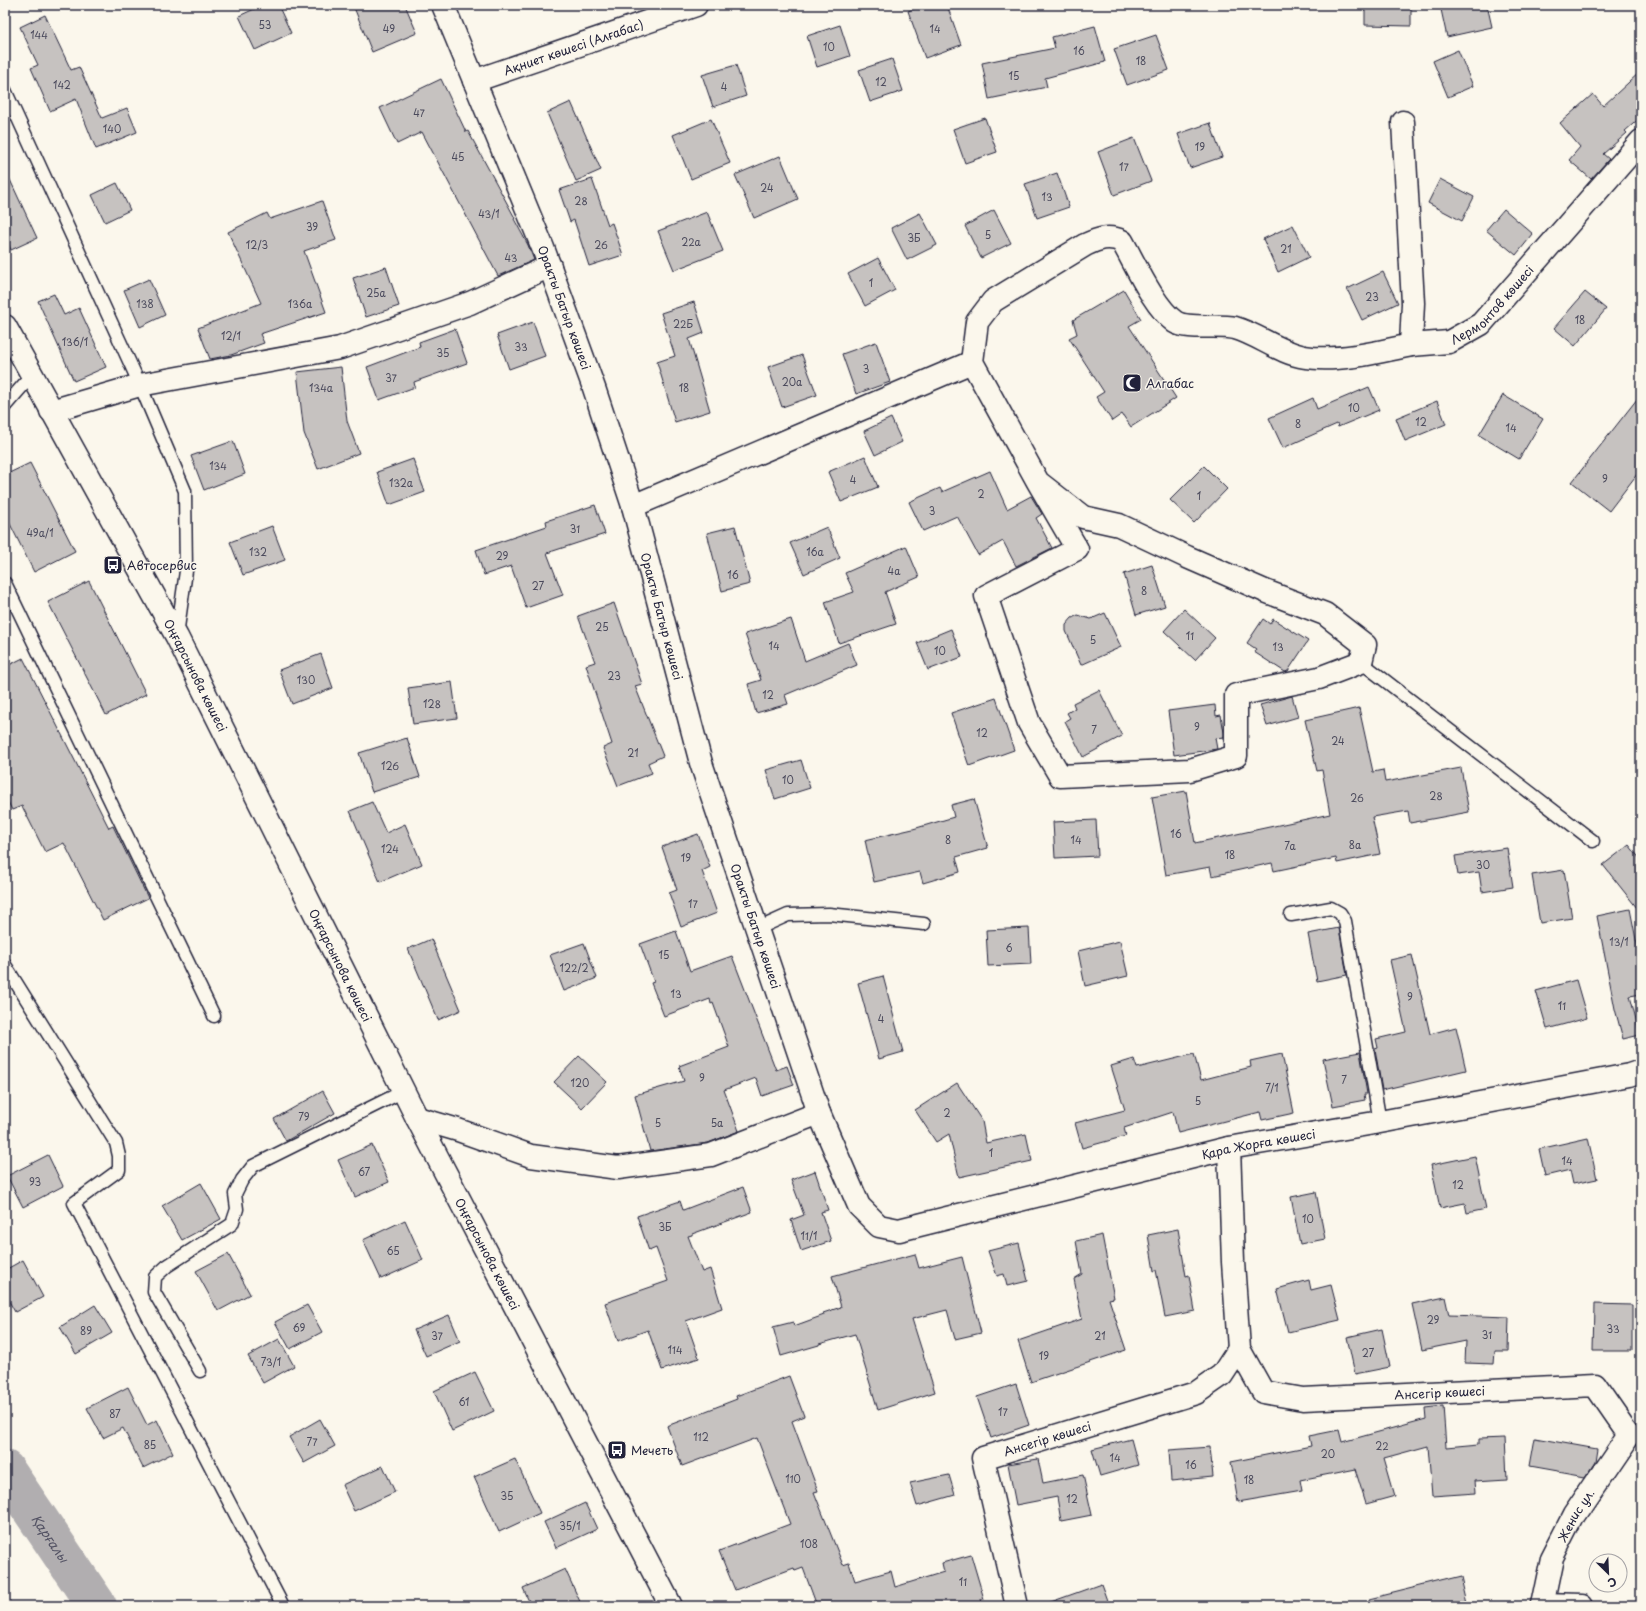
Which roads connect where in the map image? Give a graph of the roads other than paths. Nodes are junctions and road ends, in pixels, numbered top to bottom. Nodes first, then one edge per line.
1 (443, 5) edge
2 (696, 5) edge
3 (474, 81) junction
4 (5, 90) edge
5 (1403, 122) dead end
6 (1641, 141) edge
7 (550, 266) junction
8 (5, 326) edge
9 (1411, 345) junction
10 (972, 362) junction
11 (32, 376) junction
12 (140, 385) junction
13 (5, 406) edge
14 (51, 411) junction
15 (1038, 482) junction
16 (633, 506) junction
17 (5, 584) edge
18 (177, 637) junction
19 (1361, 662) junction
20 (1593, 841) dead end
21 (1291, 915) dead end
22 (924, 924) dead end
23 (757, 930) junction
24 (5, 965) edge
25 (214, 1016) dead end
26 (1641, 1071) edge
27 (404, 1091) junction
28 (819, 1113) junction
29 (417, 1118) junction
30 (1380, 1122) junction
31 (1229, 1148) junction
32 (879, 1226) joint
33 (1239, 1349) junction
34 (200, 1371) dead end
35 (1635, 1435) edge
36 (283, 1606) edge
37 (671, 1606) edge
38 (1017, 1606) edge
39 (1542, 1606) edge
40 (1580, 1606) edge

1 - 3 street, Оракты Батыр көшесі
2 - 3 street, Ақниет көшесі (Алғабас)
3 - 7 street, Оракты Батыр көшесі
4 - 12 lane
5 - 9 street
6 - 9 street, Лермонтов көшесі
7 - 12 street
7 - 16 street, Оракты Батыр көшесі
8 - 11 street, Оңғарсынова көшесі
9 - 10 street, Лермонтов көшесі
10 - 15 street
10 - 16 street
11 - 13 lane
11 - 14 street, Оңғарсынова көшесі
12 - 14 street
12 - 18 lane
14 - 18 street, Оңғарсынова көшесі
15 - 19 street
15 - 19 street
16 - 23 street, Оракты Батыр көшесі
17 - 25 lane
18 - 27 street, Оңғарсынова көшесі
19 - 20 lane
21 - 30 lane
22 - 23 lane
23 - 28 street, Оракты Батыр көшесі
24 - 36 lane
26 - 30 street, Қара Жорға көшесі
27 - 29 street, Оңғарсынова көшесі
27 - 34 lane
28 - 29 street
28 - 32 street, Оракты Батыр көшесі
29 - 37 street, Оңғарсынова көшесі
30 - 31 street, Қара Жорға көшесі
31 - 32 street, Қара Жорға көшесі
31 - 33 street, Ансегір көшесі
33 - 35 street, Ансегір көшесі
33 - 38 street, Ансегір көшесі
35 - 39 street, Женис ул.
39 - 40 street

